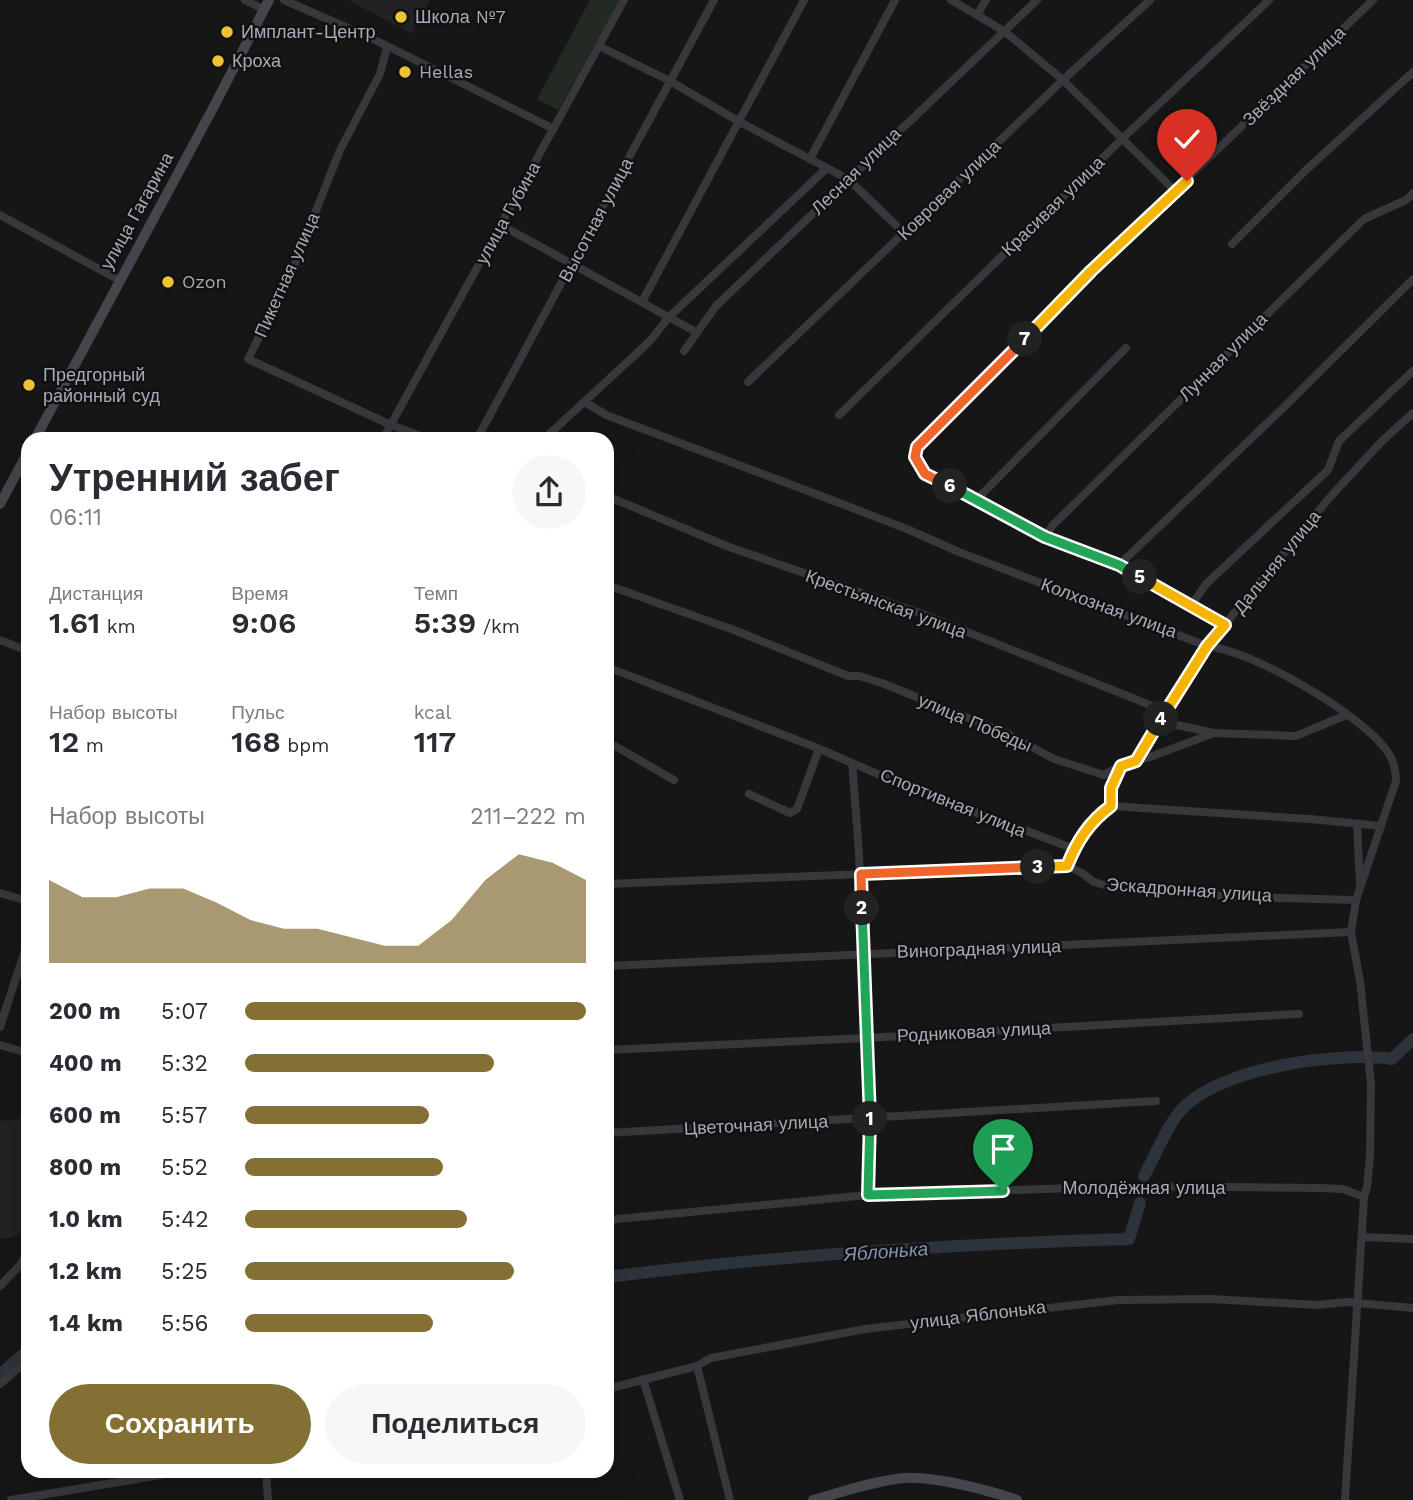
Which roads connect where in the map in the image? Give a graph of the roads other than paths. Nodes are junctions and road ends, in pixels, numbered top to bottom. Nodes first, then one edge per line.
1 (244, 0) edge
2 (284, 0) edge
3 (624, 0) edge
4 (714, 0) edge
5 (804, 0) edge
6 (895, 0) edge
7 (951, 0) edge
8 (986, 0) edge
9 (1037, 0) edge
10 (1150, 0) edge
11 (1269, 0) edge
12 (1373, 0) edge
13 (267, 5) edge
14 (978, 15) junction
15 (1004, 31) junction
16 (599, 46) junction
17 (387, 47) junction
18 (1413, 72) edge
19 (1063, 80) junction
20 (670, 81) junction
21 (738, 121) junction
22 (554, 129) junction
23 (1122, 139) junction
24 (810, 159) junction
25 (827, 168) junction
26 (848, 179) junction
27 (1175, 191) junction
28 (1413, 193) edge
29 (0, 215) edge
30 (501, 225) junction
31 (904, 233) junction
32 (1232, 244) dead end
33 (573, 264) junction
34 (1413, 279) edge
35 (119, 280) junction
36 (642, 302) junction
37 (669, 317) junction
38 (696, 332) junction
39 (1126, 348) dead end
40 (684, 351) dead end
41 (1413, 371) edge
42 (748, 382) dead end
43 (585, 401) junction
44 (1413, 413) edge
45 (839, 415) dead end
46 (391, 425) junction
47 (39, 432) edge
48 (387, 432) edge
49 (410, 432) edge
50 (481, 432) edge
51 (552, 432) edge
52 (21, 465) edge
53 (614, 499) edge
54 (977, 499) junction
55 (0, 504) edge
56 (1045, 537) junction
57 (1119, 565) junction
58 (614, 587) edge
59 (1191, 606) junction
60 (1225, 625) junction
61 (0, 640) edge
62 (1207, 646) junction
63 (21, 648) edge
64 (614, 670) edge
65 (1165, 711) junction
66 (1346, 715) junction
67 (1159, 721) junction
68 (1214, 733) junction
69 (614, 746) edge
70 (819, 749) junction
71 (1136, 761) junction
72 (852, 762) junction
73 (1121, 766) junction
74 (674, 780) dead end
75 (749, 794) dead end
76 (1111, 806) junction
77 (1357, 824) junction
78 (1381, 826) junction
79 (1076, 845) junction
80 (1067, 866) junction
81 (861, 874) junction
82 (614, 884) edge
83 (1361, 889) junction
84 (0, 893) edge
85 (21, 899) edge
86 (1356, 900) junction
87 (1351, 932) junction
88 (863, 954) junction
89 (21, 962) edge
90 (614, 967) edge
91 (1299, 1014) dead end
92 (0, 1027) edge
93 (867, 1038) junction
94 (0, 1045) edge
95 (614, 1050) edge
96 (21, 1051) edge
97 (1156, 1101) dead end
98 (870, 1119) junction
99 (614, 1133) edge
100 (868, 1195) junction
101 (1364, 1197) junction
102 (614, 1219) edge
103 (1362, 1237) junction
104 (1413, 1239) edge
105 (21, 1268) edge
106 (0, 1286) edge
107 (1356, 1303) junction
108 (1413, 1308) edge
109 (21, 1366) edge
110 (697, 1366) junction
111 (643, 1379) junction
112 (0, 1384) edge
113 (614, 1387) edge
114 (142, 1478) edge
115 (266, 1478) edge
116 (11, 1500) edge
117 (268, 1500) edge
118 (680, 1500) edge
119 (730, 1500) edge
120 (813, 1500) edge
121 (1017, 1500) edge
122 (1345, 1500) edge

1 - 13 street
2 - 17 street
3 - 16 street, улица Губина
4 - 20 street, Высотная улица
5 - 21 street
6 - 24 street
7 - 14 street
8 - 14 street
9 - 15 street, Лесная улица
10 - 19 street, Ковровая улица
11 - 23 street, Красивая улица
12 - 27 street, Звёздная улица
13 - 35 street, улица Гагарина
14 - 15 street
15 - 19 street
15 - 26 street, Лесная улица
16 - 20 street
16 - 22 street, улица Губина
17 - 22 street
17 - 46 street, Пикетная улица
18 - 32 street
19 - 23 street
19 - 31 street, Ковровая улица
20 - 21 street
20 - 33 street, Высотная улица
21 - 24 street
21 - 36 street
22 - 30 street, улица Губина
23 - 27 street
23 - 45 street, Красивая улица
24 - 25 street
25 - 26 street
25 - 37 street, Лесная улица
26 - 31 street
26 - 38 street, Лесная улица
27 - 54 street, Звёздная улица
28 - 56 street, Лунная улица
29 - 35 street
30 - 33 street
30 - 46 street, улица Губина
31 - 42 street, Ковровая улица
33 - 36 street
33 - 50 street, Высотная улица
34 - 57 street
35 - 47 street, улица Гагарина
36 - 37 street
37 - 38 street
37 - 43 street, Лесная улица
38 - 40 street, Лесная улица
39 - 54 street
41 - 59 street
43 - 51 street, Лесная улица
43 - 62 street, Колхозная улица
44 - 60 street, Дальняя улица
46 - 48 street, улица Губина
46 - 49 street
52 - 55 street
53 - 65 street, Крестьянская улица
54 - 56 street
56 - 57 street
57 - 59 street
58 - 73 street, улица Победы
59 - 60 street
60 - 62 street, Дальняя улица
61 - 63 street
62 - 65 street, Дальняя улица
62 - 66 street, Колхозная улица
64 - 70 street, Спортивная улица
65 - 67 street, Дальняя улица
66 - 68 street, улица Победы
66 - 78 street, Колхозная улица
67 - 68 street
67 - 71 street, Дальняя улица
68 - 71 street, улица Победы
69 - 74 street
70 - 72 street, Спортивная улица
70 - 75 street
71 - 73 street, улица Победы
72 - 79 street, Спортивная улица
72 - 81 street
73 - 76 street
76 - 77 street
76 - 79 street
77 - 78 street
77 - 83 street
78 - 83 street, Колхозная улица
79 - 80 street
80 - 81 street
80 - 86 street, Эскадронная улица
81 - 82 street
81 - 88 street
83 - 86 street, Колхозная улица
84 - 85 street
86 - 87 street, Колхозная улица
87 - 88 street, Виноградная улица
87 - 101 street, Колхозная улица
88 - 90 street, Виноградная улица
88 - 93 street
89 - 92 street
91 - 93 street, Родниковая улица
93 - 95 street, Родниковая улица
93 - 98 street
94 - 96 street
97 - 98 street, Цветочная улица
98 - 99 street, Цветочная улица
98 - 100 street
100 - 101 street, Молодёжная улица
100 - 102 street, Молодёжная улица
101 - 103 street
103 - 104 street
103 - 107 street
105 - 106 street
107 - 108 street, улица Яблонька
107 - 110 street, улица Яблонька
107 - 122 street
109 - 112 street
110 - 111 street, улица Яблонька
110 - 119 street
111 - 113 street, улица Яблонька
111 - 118 street
114 - 116 street
115 - 117 street
120 - 121 street

